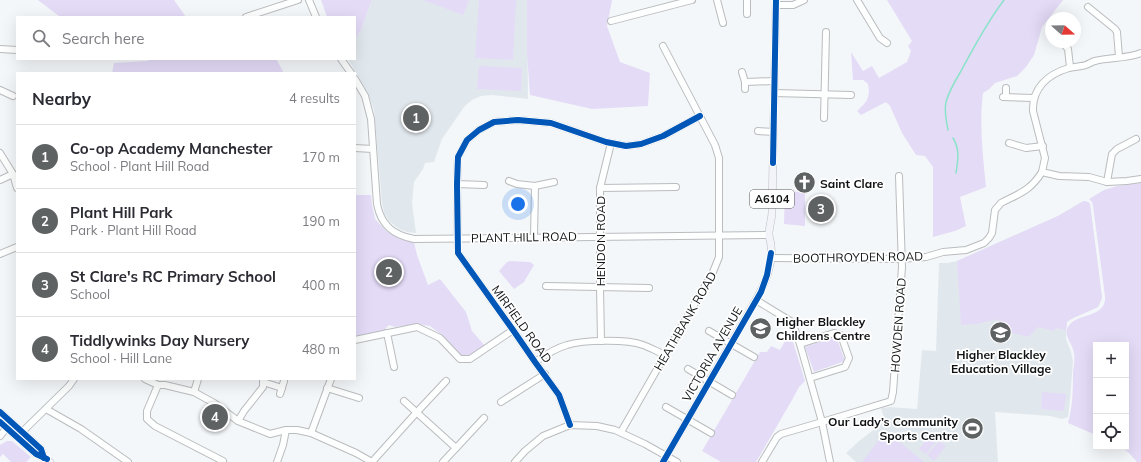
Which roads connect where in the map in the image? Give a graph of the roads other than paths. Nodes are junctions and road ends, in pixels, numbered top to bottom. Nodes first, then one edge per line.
1 (298, 0) edge
2 (309, 0) edge
3 (692, 0) edge
4 (717, 0) edge
5 (747, 0) edge
6 (804, 0) edge
7 (857, 0) edge
8 (776, 2) edge
9 (1088, 7) dead end
10 (747, 14) dead end
11 (249, 16) edge
12 (316, 16) edge
13 (611, 21) dead end
14 (723, 24) dead end
15 (826, 32) dead end
16 (887, 43) dead end
17 (662, 46) dead end
18 (1, 48) edge
19 (1067, 48) edge
20 (16, 50) edge
21 (1141, 53) edge
22 (1119, 57) junction
23 (342, 60) edge
24 (1070, 67) junction
25 (350, 72) edge
26 (742, 72) dead end
27 (356, 80) edge
28 (774, 81) junction
29 (745, 82) junction
30 (1006, 88) dead end
31 (0, 90) edge
32 (745, 90) dead end
33 (774, 93) junction
34 (825, 94) junction
35 (851, 94) dead end
36 (13, 96) dead end
37 (1034, 98) junction
38 (700, 116) junction
39 (824, 118) dead end
40 (758, 131) dead end
41 (773, 132) junction
42 (1137, 139) dead end
43 (611, 143) junction
44 (1009, 143) dead end
45 (1043, 146) junction
46 (356, 148) edge
47 (373, 149) junction
48 (0, 153) edge
49 (1042, 172) junction
50 (13, 174) junction
51 (899, 176) dead end
52 (1141, 179) edge
53 (0, 180) edge
54 (509, 181) dead end
55 (554, 182) dead end
56 (1107, 182) junction
57 (16, 184) edge
58 (456, 184) junction
59 (484, 185) dead end
60 (534, 186) junction
61 (676, 187) dead end
62 (600, 188) junction
63 (719, 235) junction
64 (769, 235) junction
65 (600, 236) junction
66 (534, 237) junction
67 (457, 238) junction
68 (16, 247) edge
69 (0, 254) edge
70 (771, 258) junction
71 (902, 259) junction
72 (546, 286) dead end
73 (600, 287) junction
74 (649, 288) dead end
75 (756, 300) junction
76 (513, 330) junction
77 (709, 331) dead end
78 (387, 333) junction
79 (356, 340) edge
80 (601, 341) junction
81 (731, 344) junction
82 (800, 344) junction
83 (666, 355) junction
84 (754, 357) dead end
85 (535, 362) junction
86 (394, 367) dead end
87 (688, 369) dead end
88 (545, 374) junction
89 (810, 378) junction
90 (73, 380) edge
91 (147, 380) edge
92 (198, 380) edge
93 (263, 380) edge
94 (331, 380) edge
95 (284, 381) dead end
96 (446, 381) dead end
97 (709, 382) junction
98 (158, 385) junction
99 (327, 388) junction
100 (194, 392) junction
101 (732, 395) dead end
102 (359, 398) dead end
103 (404, 401) dead end
104 (501, 402) dead end
105 (666, 406) dead end
106 (46, 409) junction
107 (0, 412) edge
108 (417, 412) junction
109 (484, 418) dead end
110 (688, 419) junction
111 (238, 421) junction
112 (0, 422) edge
113 (822, 422) junction
114 (570, 425) junction
115 (9, 426) junction
116 (286, 430) junction
117 (621, 432) junction
118 (711, 432) dead end
119 (311, 433) junction
120 (19, 435) junction
121 (0, 436) edge
122 (456, 448) junction
123 (664, 459) edge
124 (47, 460) edge
125 (223, 461) edge
126 (128, 462) edge
127 (277, 462) edge
128 (372, 462) edge
129 (443, 462) edge
130 (515, 462) edge
131 (677, 462) edge
132 (762, 462) edge
133 (830, 462) edge

1 - 11 street
2 - 12 street
3 - 13 street
4 - 14 street
5 - 10 street
6 - 8 street
7 - 16 street
8 - 28 main road, VICTORIA AVENUE / A6104
9 - 22 street
15 - 34 street
17 - 38 street, HEATHBANK ROAD
18 - 20 street
19 - 24 street
21 - 22 street
22 - 24 street
23 - 25 street
24 - 37 street
26 - 29 street
27 - 47 street, PLANT HILL ROAD
28 - 29 street
28 - 33 main road, VICTORIA AVENUE / A6104
29 - 32 street
30 - 37 street
31 - 36 street
33 - 34 street
33 - 41 main road, VICTORIA AVENUE / A6104
34 - 35 street
34 - 39 street
37 - 45 street
38 - 43 street, MIRFIELD ROAD
38 - 63 street, HEATHBANK ROAD
40 - 41 street
41 - 64 main road, VICTORIA AVENUE / A6104
42 - 56 street
43 - 58 street, MIRFIELD ROAD
43 - 62 street, HENDON ROAD
44 - 45 street
45 - 49 street
46 - 47 street
47 - 67 street, PLANT HILL ROAD
48 - 50 street
49 - 56 street
49 - 71 street, BOOTHROYDEN ROAD
50 - 53 street
50 - 57 street
51 - 71 street, HOWDEN ROAD
52 - 56 street
54 - 60 street
55 - 60 street
58 - 59 street
58 - 67 street, MIRFIELD ROAD
60 - 66 street
61 - 62 street
62 - 65 street, HENDON ROAD
63 - 64 street, PLANT HILL ROAD
63 - 65 street, PLANT HILL ROAD
63 - 83 street, HEATHBANK ROAD
64 - 70 main road, VICTORIA AVENUE / A6104
65 - 66 street, PLANT HILL ROAD
65 - 73 street, HENDON ROAD
66 - 67 street, PLANT HILL ROAD
67 - 76 street, MIRFIELD ROAD
68 - 69 street
70 - 71 street, BOOTHROYDEN ROAD
70 - 75 main road, VICTORIA AVENUE / A6104
71 - 113 street, HOWDEN ROAD
72 - 73 street
73 - 74 street
73 - 80 street, HENDON ROAD
75 - 81 main road, VICTORIA AVENUE / A6104
75 - 82 street
76 - 78 street
76 - 85 street, MIRFIELD ROAD
77 - 81 street
78 - 79 street
78 - 86 street
80 - 83 street
80 - 85 street
81 - 84 street
81 - 97 main road, VICTORIA AVENUE / A6104
82 - 89 street
82 - 89 street
83 - 117 street, HEATHBANK ROAD
85 - 88 street, MIRFIELD ROAD
87 - 97 street
88 - 104 street
88 - 114 street, MIRFIELD ROAD
89 - 113 street
90 - 106 street
91 - 98 street
92 - 100 street
93 - 95 street
93 - 111 street
94 - 99 street
96 - 108 street
97 - 101 street
97 - 110 main road, VICTORIA AVENUE / A6104
98 - 100 street
98 - 125 street
99 - 102 street
99 - 119 street
100 - 111 street
103 - 108 street
105 - 110 street
106 - 120 street
106 - 126 street
107 - 115 main road
108 - 122 street
108 - 128 street
109 - 122 street
110 - 118 street
110 - 123 main road, VICTORIA AVENUE / A6104
111 - 116 street
112 - 115 main road
113 - 132 street
113 - 133 street
114 - 117 street
114 - 130 street
115 - 120 main road
115 - 121 street
116 - 119 street
116 - 127 street
117 - 123 street
119 - 128 street
120 - 124 main road
122 - 129 street
123 - 131 street

